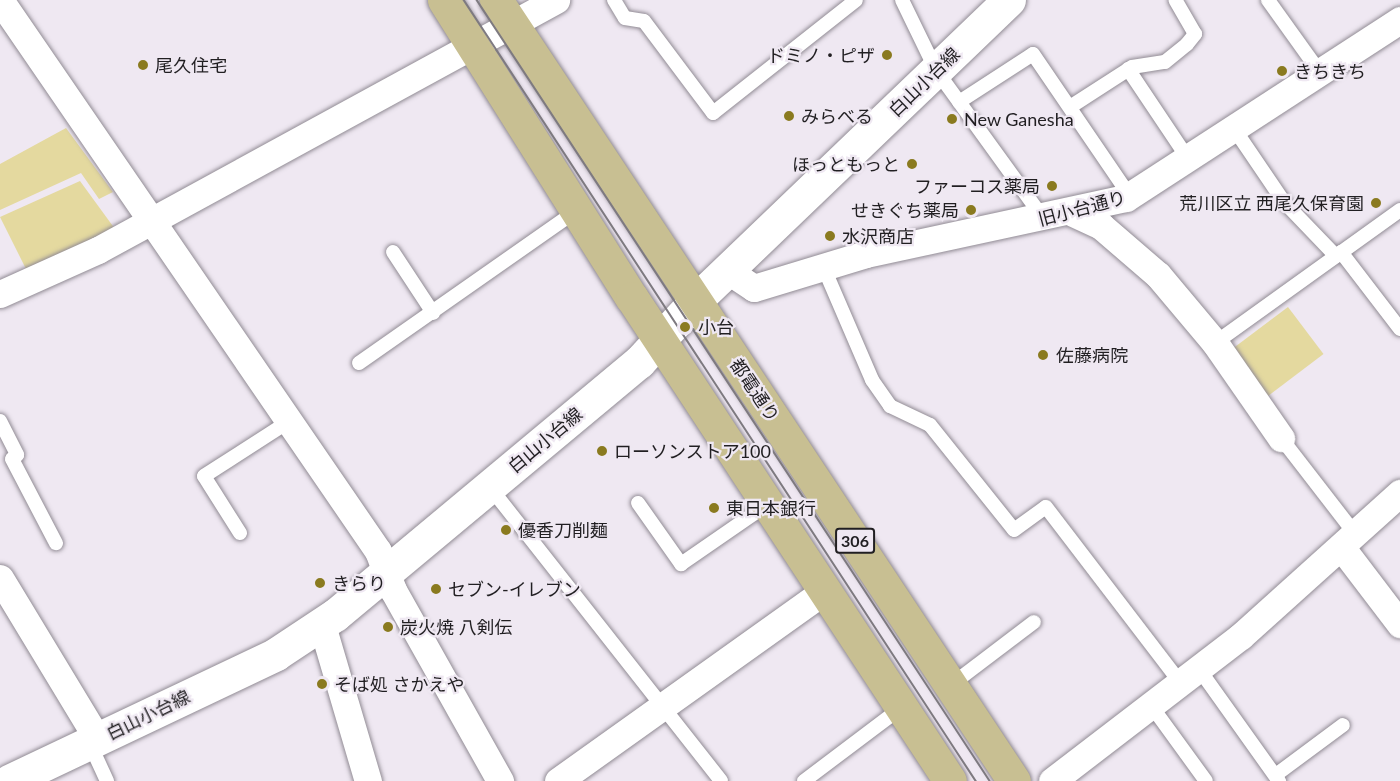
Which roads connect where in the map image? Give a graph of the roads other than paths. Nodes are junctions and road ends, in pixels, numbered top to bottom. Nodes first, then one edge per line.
1 (444, 0) edge
2 (556, 0) edge
3 (614, 0) edge
4 (856, 0) edge
5 (902, 0) edge
6 (1009, 0) edge
7 (1175, 0) edge
8 (1268, 0) edge
9 (2, 9) edge
10 (504, 14) edge
11 (1400, 20) edge
12 (472, 43) junction
13 (1128, 69) junction
14 (936, 70) junction
15 (1321, 74) junction
16 (959, 102) junction
17 (1070, 107) junction
18 (1235, 130) junction
19 (1188, 160) junction
20 (1131, 196) junction
21 (1400, 210) edge
22 (576, 211) junction
23 (1073, 213) junction
24 (147, 219) junction
25 (1044, 219) junction
26 (393, 252) dead end
27 (1339, 254) junction
28 (823, 266) junction
29 (727, 270) junction
30 (0, 294) edge
31 (695, 301) junction
32 (432, 313) junction
33 (1400, 328) edge
34 (659, 340) junction
35 (1215, 343) junction
36 (359, 363) dead end
37 (0, 421) edge
38 (288, 422) junction
39 (1281, 438) joint
40 (489, 486) junction
41 (1400, 494) edge
42 (638, 503) dead end
43 (768, 504) junction
44 (240, 533) dead end
45 (1348, 539) junction
46 (56, 543) dead end
47 (385, 574) junction
48 (0, 578) edge
49 (824, 591) junction
50 (1034, 622) dead end
51 (1400, 624) edge
52 (322, 625) junction
53 (1189, 675) junction
54 (951, 685) junction
55 (1150, 704) junction
56 (661, 706) junction
57 (901, 708) junction
58 (1343, 725) dead end
59 (94, 742) junction
60 (1278, 778) edge
61 (9, 781) edge
62 (107, 781) edge
63 (368, 781) edge
64 (500, 781) edge
65 (558, 781) edge
66 (721, 781) edge
67 (804, 781) edge
68 (950, 781) edge
69 (1014, 781) edge
70 (1052, 781) edge
71 (1206, 781) edge

1 - 12 main road
2 - 10 street
3 - 4 lane
5 - 14 lane
6 - 14 main road, 白山小台線
7 - 13 lane
8 - 15 lane
9 - 24 street
10 - 12 street
10 - 31 main road, 都電通り / 306
11 - 15 street, 旧小台通り
12 - 22 main road
12 - 24 street
13 - 17 lane
13 - 19 lane
14 - 16 lane
14 - 29 main road, 白山小台線
15 - 18 street, 旧小台通り
16 - 17 lane
16 - 25 lane
17 - 20 lane
18 - 19 street, 旧小台通り
18 - 27 lane
19 - 20 street, 旧小台通り
20 - 23 street, 旧小台通り
21 - 27 lane
22 - 32 lane
22 - 34 main road
23 - 25 street, 旧小台通り
23 - 35 street
24 - 30 street
24 - 38 street
25 - 28 street, 旧小台通り
26 - 32 lane
27 - 33 lane
27 - 35 lane
28 - 29 street, 旧小台通り
28 - 53 lane
29 - 31 main road, 白山小台線
31 - 34 main road, 白山小台線
31 - 54 main road, 都電通り / 306
32 - 36 lane
34 - 40 main road, 白山小台線
34 - 43 main road
35 - 39 street
37 - 46 lane
38 - 44 lane
38 - 47 street
39 - 45 lane
40 - 47 main road, 白山小台線
40 - 56 lane
41 - 45 street
42 - 43 lane
43 - 49 main road
45 - 51 street
45 - 53 street
47 - 52 main road, 白山小台線
47 - 64 street
48 - 59 street
49 - 56 street
49 - 57 main road
50 - 54 lane
52 - 59 main road, 白山小台線
52 - 63 street
53 - 55 street
53 - 60 lane
54 - 69 main road, 都電通り / 306
55 - 70 street
55 - 71 lane
56 - 65 street
56 - 66 lane
57 - 67 lane
57 - 68 main road
58 - 60 lane
59 - 61 main road, 白山小台線
59 - 62 lane

